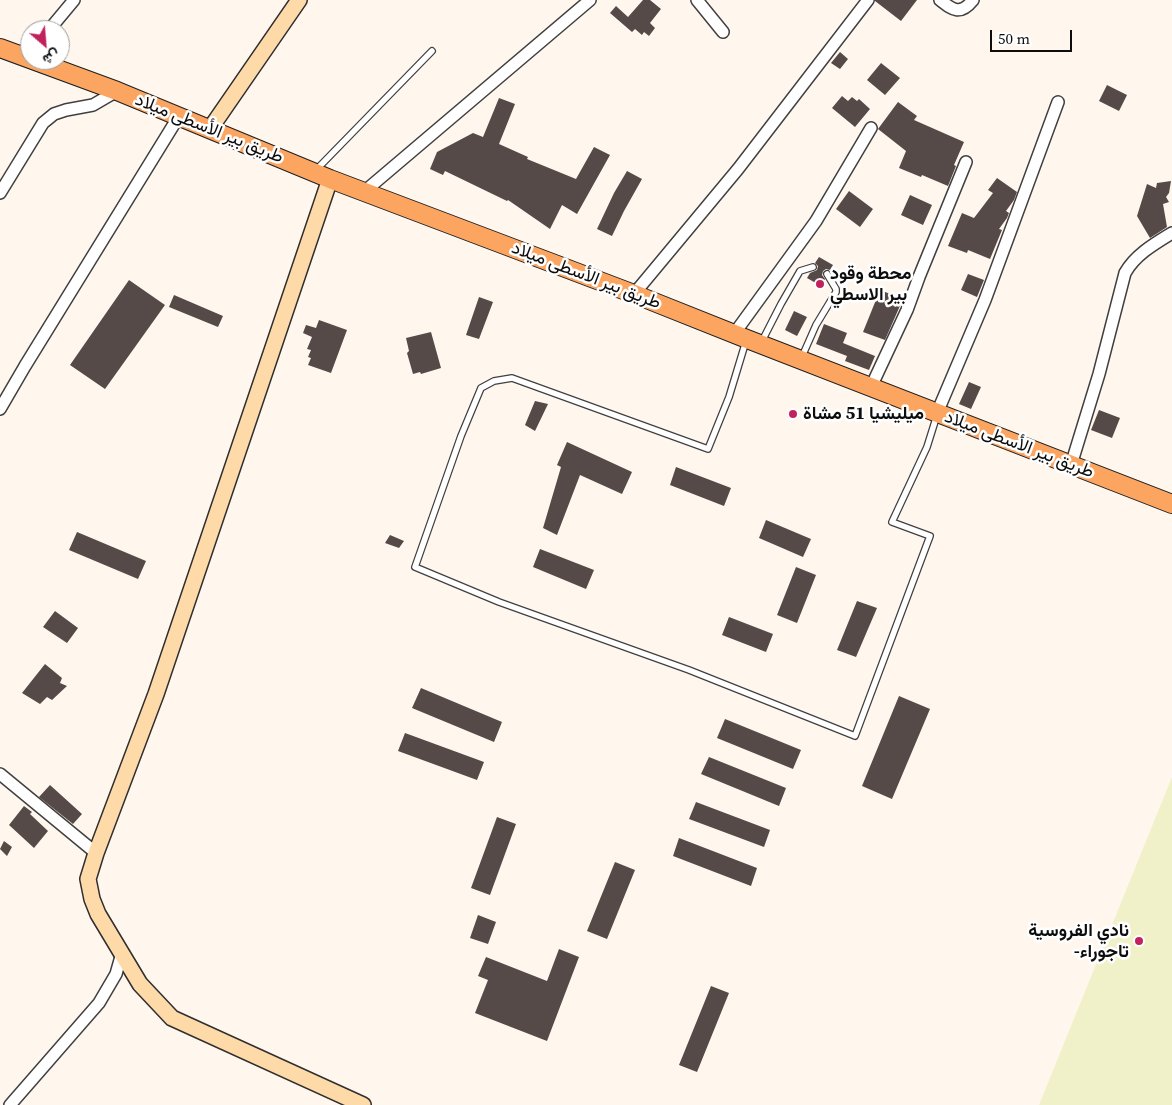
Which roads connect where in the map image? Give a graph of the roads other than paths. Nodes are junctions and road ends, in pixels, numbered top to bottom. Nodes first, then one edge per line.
1 (74, 0) edge
2 (299, 0) edge
3 (590, 0) edge
4 (697, 0) edge
5 (868, 0) edge
6 (940, 0) edge
7 (973, 0) edge
8 (57, 20) edge
9 (724, 32) dead end
10 (0, 48) edge
11 (432, 51) dead end
12 (20, 53) edge
13 (65, 70) edge
14 (117, 91) junction
15 (1058, 102) dead end
16 (179, 116) junction
17 (871, 128) dead end
18 (210, 129) junction
19 (966, 162) dead end
20 (314, 172) junction
21 (330, 179) junction
22 (365, 191) junction
23 (0, 193) edge
24 (1172, 233) edge
25 (813, 267) dead end
26 (827, 274) dead end
27 (634, 294) junction
28 (747, 339) junction
29 (801, 359) junction
30 (871, 387) junction
31 (0, 409) edge
32 (937, 414) junction
33 (1071, 465) junction
34 (1172, 504) edge
35 (0, 774) edge
36 (96, 854) junction
37 (122, 953) junction
38 (10, 1105) edge
39 (364, 1105) edge

1 - 8 street
2 - 18 street
3 - 22 street
4 - 9 street
5 - 27 street
6 - 7 street
10 - 12 main road, طريق بير الأسطى ميلاد
11 - 20 lane
13 - 14 main road, طريق بير الأسطى ميلاد
14 - 16 main road, طريق بير الأسطى ميلاد
14 - 23 street
15 - 32 street
16 - 18 main road, طريق بير الأسطى ميلاد
16 - 31 street
17 - 28 street
18 - 20 main road, طريق بير الأسطى ميلاد
19 - 30 street
20 - 21 main road, طريق بير الأسطى ميلاد
21 - 22 main road, طريق بير الأسطى ميلاد
21 - 36 street
22 - 27 main road, طريق بير الأسطى ميلاد
24 - 33 street
25 - 28 lane
26 - 29 lane
27 - 28 main road, طريق بير الأسطى ميلاد
28 - 29 main road, طريق بير الأسطى ميلاد
28 - 32 lane
29 - 30 main road, طريق بير الأسطى ميلاد
30 - 32 main road, طريق بير الأسطى ميلاد
32 - 33 main road, طريق بير الأسطى ميلاد
33 - 34 main road, طريق بير الأسطى ميلاد
35 - 36 street
36 - 37 street
37 - 38 street
37 - 39 street

